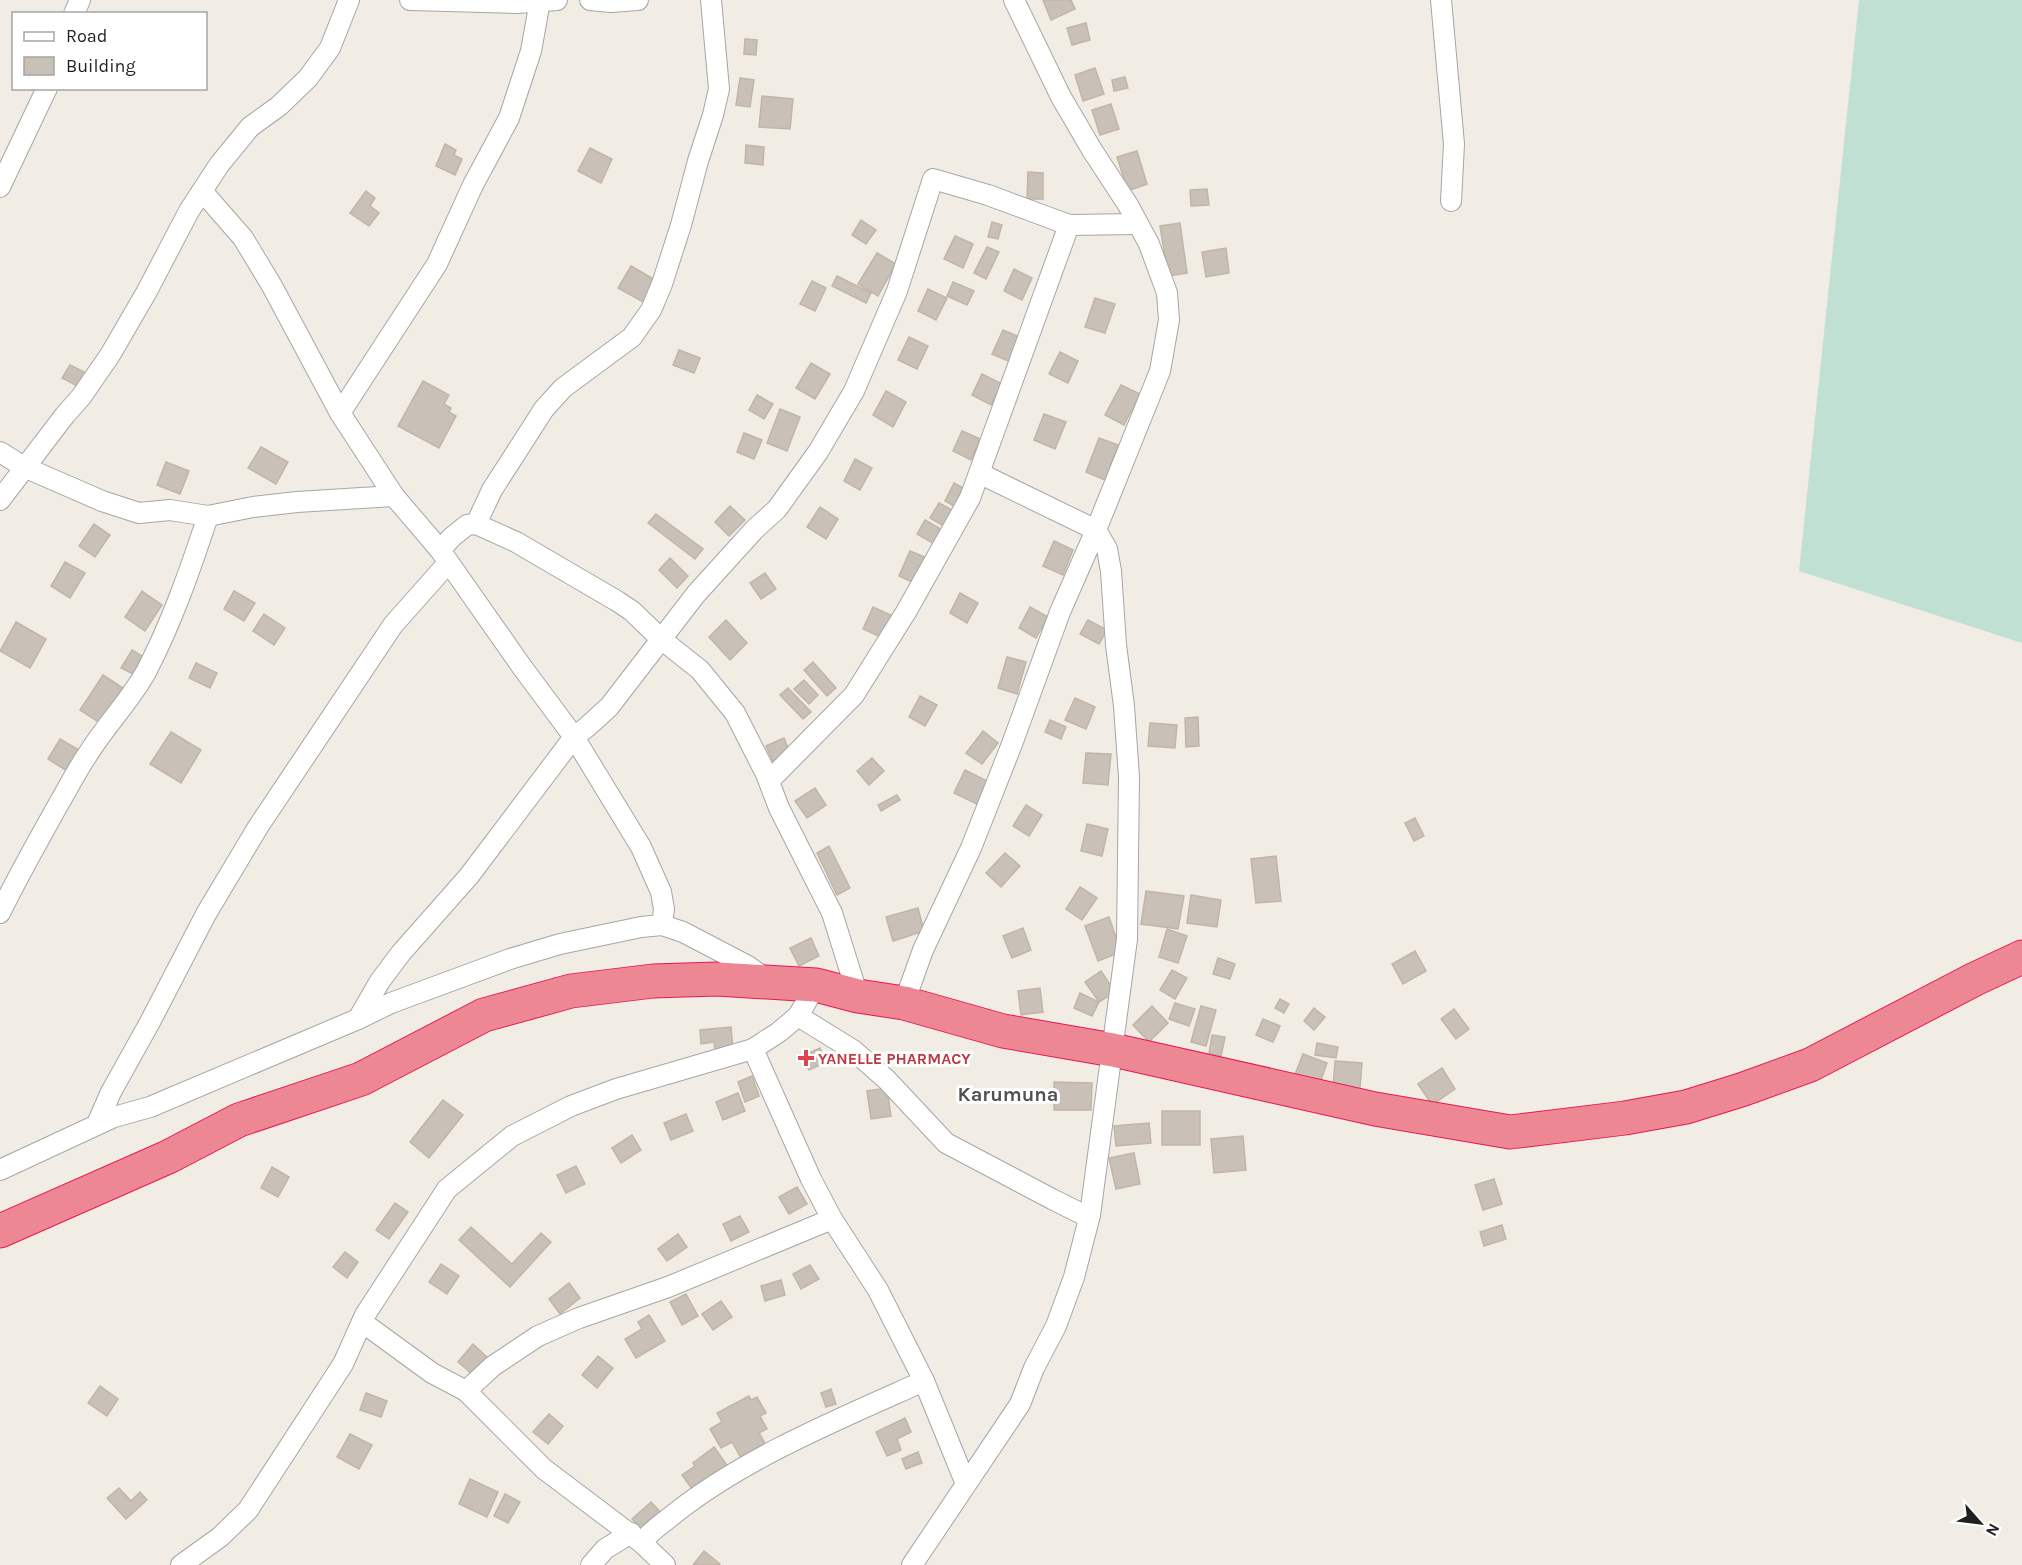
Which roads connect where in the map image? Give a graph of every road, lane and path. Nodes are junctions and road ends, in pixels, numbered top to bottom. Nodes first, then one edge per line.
1 (349, 0) edge
2 (410, 0) edge
3 (590, 0) edge
4 (638, 0) edge
5 (711, 0) edge
6 (1014, 0) edge
7 (1440, 0) edge
8 (548, 1) edge
9 (46, 90) edge
10 (0, 187) edge
11 (202, 191) junction
12 (1451, 201) dead end
13 (1137, 224) junction
14 (1069, 225) junction
15 (340, 413) junction
16 (0, 452) edge
17 (24, 467) junction
18 (981, 474) junction
19 (394, 496) junction
20 (0, 500) edge
21 (208, 516) junction
22 (476, 524) junction
23 (1096, 530) junction
24 (444, 556) junction
25 (660, 639) junction
26 (574, 737) junction
27 (769, 781) junction
28 (0, 913) edge
29 (662, 925) junction
30 (2022, 957) edge
31 (771, 982) junction
32 (816, 985) junction
33 (858, 996) junction
34 (904, 1003) junction
35 (798, 1016) junction
36 (358, 1019) junction
37 (753, 1049) junction
38 (1113, 1050) junction
39 (97, 1124) junction
40 (0, 1170) edge
41 (1090, 1215) junction
42 (832, 1219) junction
43 (0, 1231) edge
44 (362, 1322) junction
45 (924, 1381) junction
46 (465, 1391) junction
47 (966, 1484) junction
48 (636, 1538) junction
49 (181, 1565) edge
50 (591, 1565) edge
51 (664, 1565) edge
52 (912, 1565) edge

1 - 11 street
2 - 8 street
3 - 4 street
5 - 22 street
6 - 13 street
7 - 12 street
8 - 15 street
9 - 10 street
11 - 15 street
11 - 17 street
13 - 14 street
13 - 23 street
14 - 18 street
14 - 25 street
15 - 19 street
16 - 17 street
17 - 20 street
17 - 21 street
18 - 23 street
18 - 27 street
19 - 21 street
19 - 24 street
21 - 28 street
22 - 24 street
22 - 25 street
23 - 34 street
23 - 38 street
24 - 26 street
24 - 39 street
25 - 26 street
25 - 27 street
26 - 29 street
26 - 36 street
27 - 33 street
29 - 31 street
29 - 36 street
30 - 38 highway
31 - 32 highway
31 - 43 highway
32 - 33 highway
32 - 35 street
33 - 34 highway
34 - 38 highway
35 - 37 street
35 - 41 street
36 - 39 street
37 - 42 street
37 - 44 street
38 - 41 street
39 - 40 street
41 - 47 street
42 - 45 street
42 - 46 street
44 - 46 street
44 - 49 street
45 - 47 street
45 - 48 street
46 - 48 street
47 - 52 street
48 - 50 street
48 - 51 street

